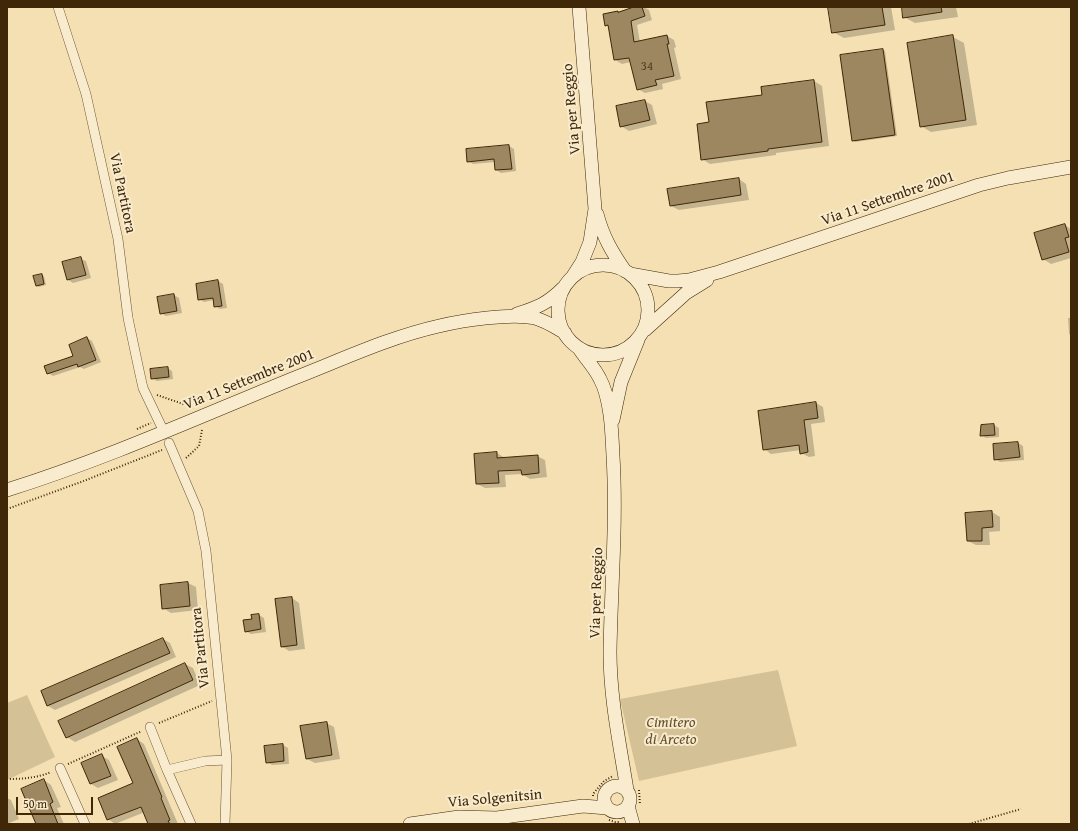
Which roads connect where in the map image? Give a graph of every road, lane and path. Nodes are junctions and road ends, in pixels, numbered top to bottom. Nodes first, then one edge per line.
1 (58, 7) edge
2 (579, 7) edge
3 (1071, 166) edge
4 (595, 209) junction
5 (719, 272) junction
6 (627, 273) junction
7 (568, 282) junction
8 (508, 317) junction
9 (564, 333) junction
10 (640, 336) junction
11 (578, 347) junction
12 (143, 388) junction
13 (192, 407) dead end
14 (612, 426) junction
15 (202, 430) dead end
16 (168, 441) junction
17 (181, 473) junction
18 (7, 490) edge
19 (7, 509) edge
20 (220, 697) junction
21 (150, 727) junction
22 (227, 760) junction
23 (60, 768) junction
24 (167, 770) junction
25 (7, 779) edge
26 (627, 790) dead end
27 (615, 804) edge
28 (1021, 809) dead end
29 (85, 824) edge
30 (191, 824) edge
31 (225, 824) edge
32 (410, 824) edge
33 (969, 824) edge

1 - 12 street, Via Partitora
2 - 4 main road, Via per Reggio
3 - 5 main road, Via 11 Settembre 2001
4 - 6 main road, Via per Reggio
4 - 7 main road, Via per Reggio
5 - 6 main road, Via 11 Settembre 2001
5 - 10 main road, Via 11 Settembre 2001
6 - 7 main road, Via 11 Settembre 2001
6 - 10 main road
7 - 8 main road, Via 11 Settembre 2001
7 - 9 main road
8 - 9 main road, Via 11 Settembre 2001
8 - 16 main road, Via 11 Settembre 2001
9 - 11 main road, Via 11 Settembre 2001
10 - 11 main road, Via 11 Settembre 2001
10 - 14 main road, Via per Reggio
11 - 14 main road, Via per Reggio
12 - 13 path
12 - 16 street, Via Partitora
14 - 27 main road, Via per Reggio
15 - 17 path
16 - 17 street, Via Partitora
16 - 18 main road, Via 11 Settembre 2001
16 - 19 path
17 - 20 street, Via Partitora
20 - 21 path
20 - 22 street, Via Partitora
21 - 23 path
21 - 24 street
22 - 24 street
22 - 31 street, Via Partitora
23 - 25 path
23 - 29 street
24 - 30 street
26 - 27 main road
27 - 27 path
27 - 27 path
27 - 27 path
27 - 32 main road, Via Solgenitsin
28 - 33 path

